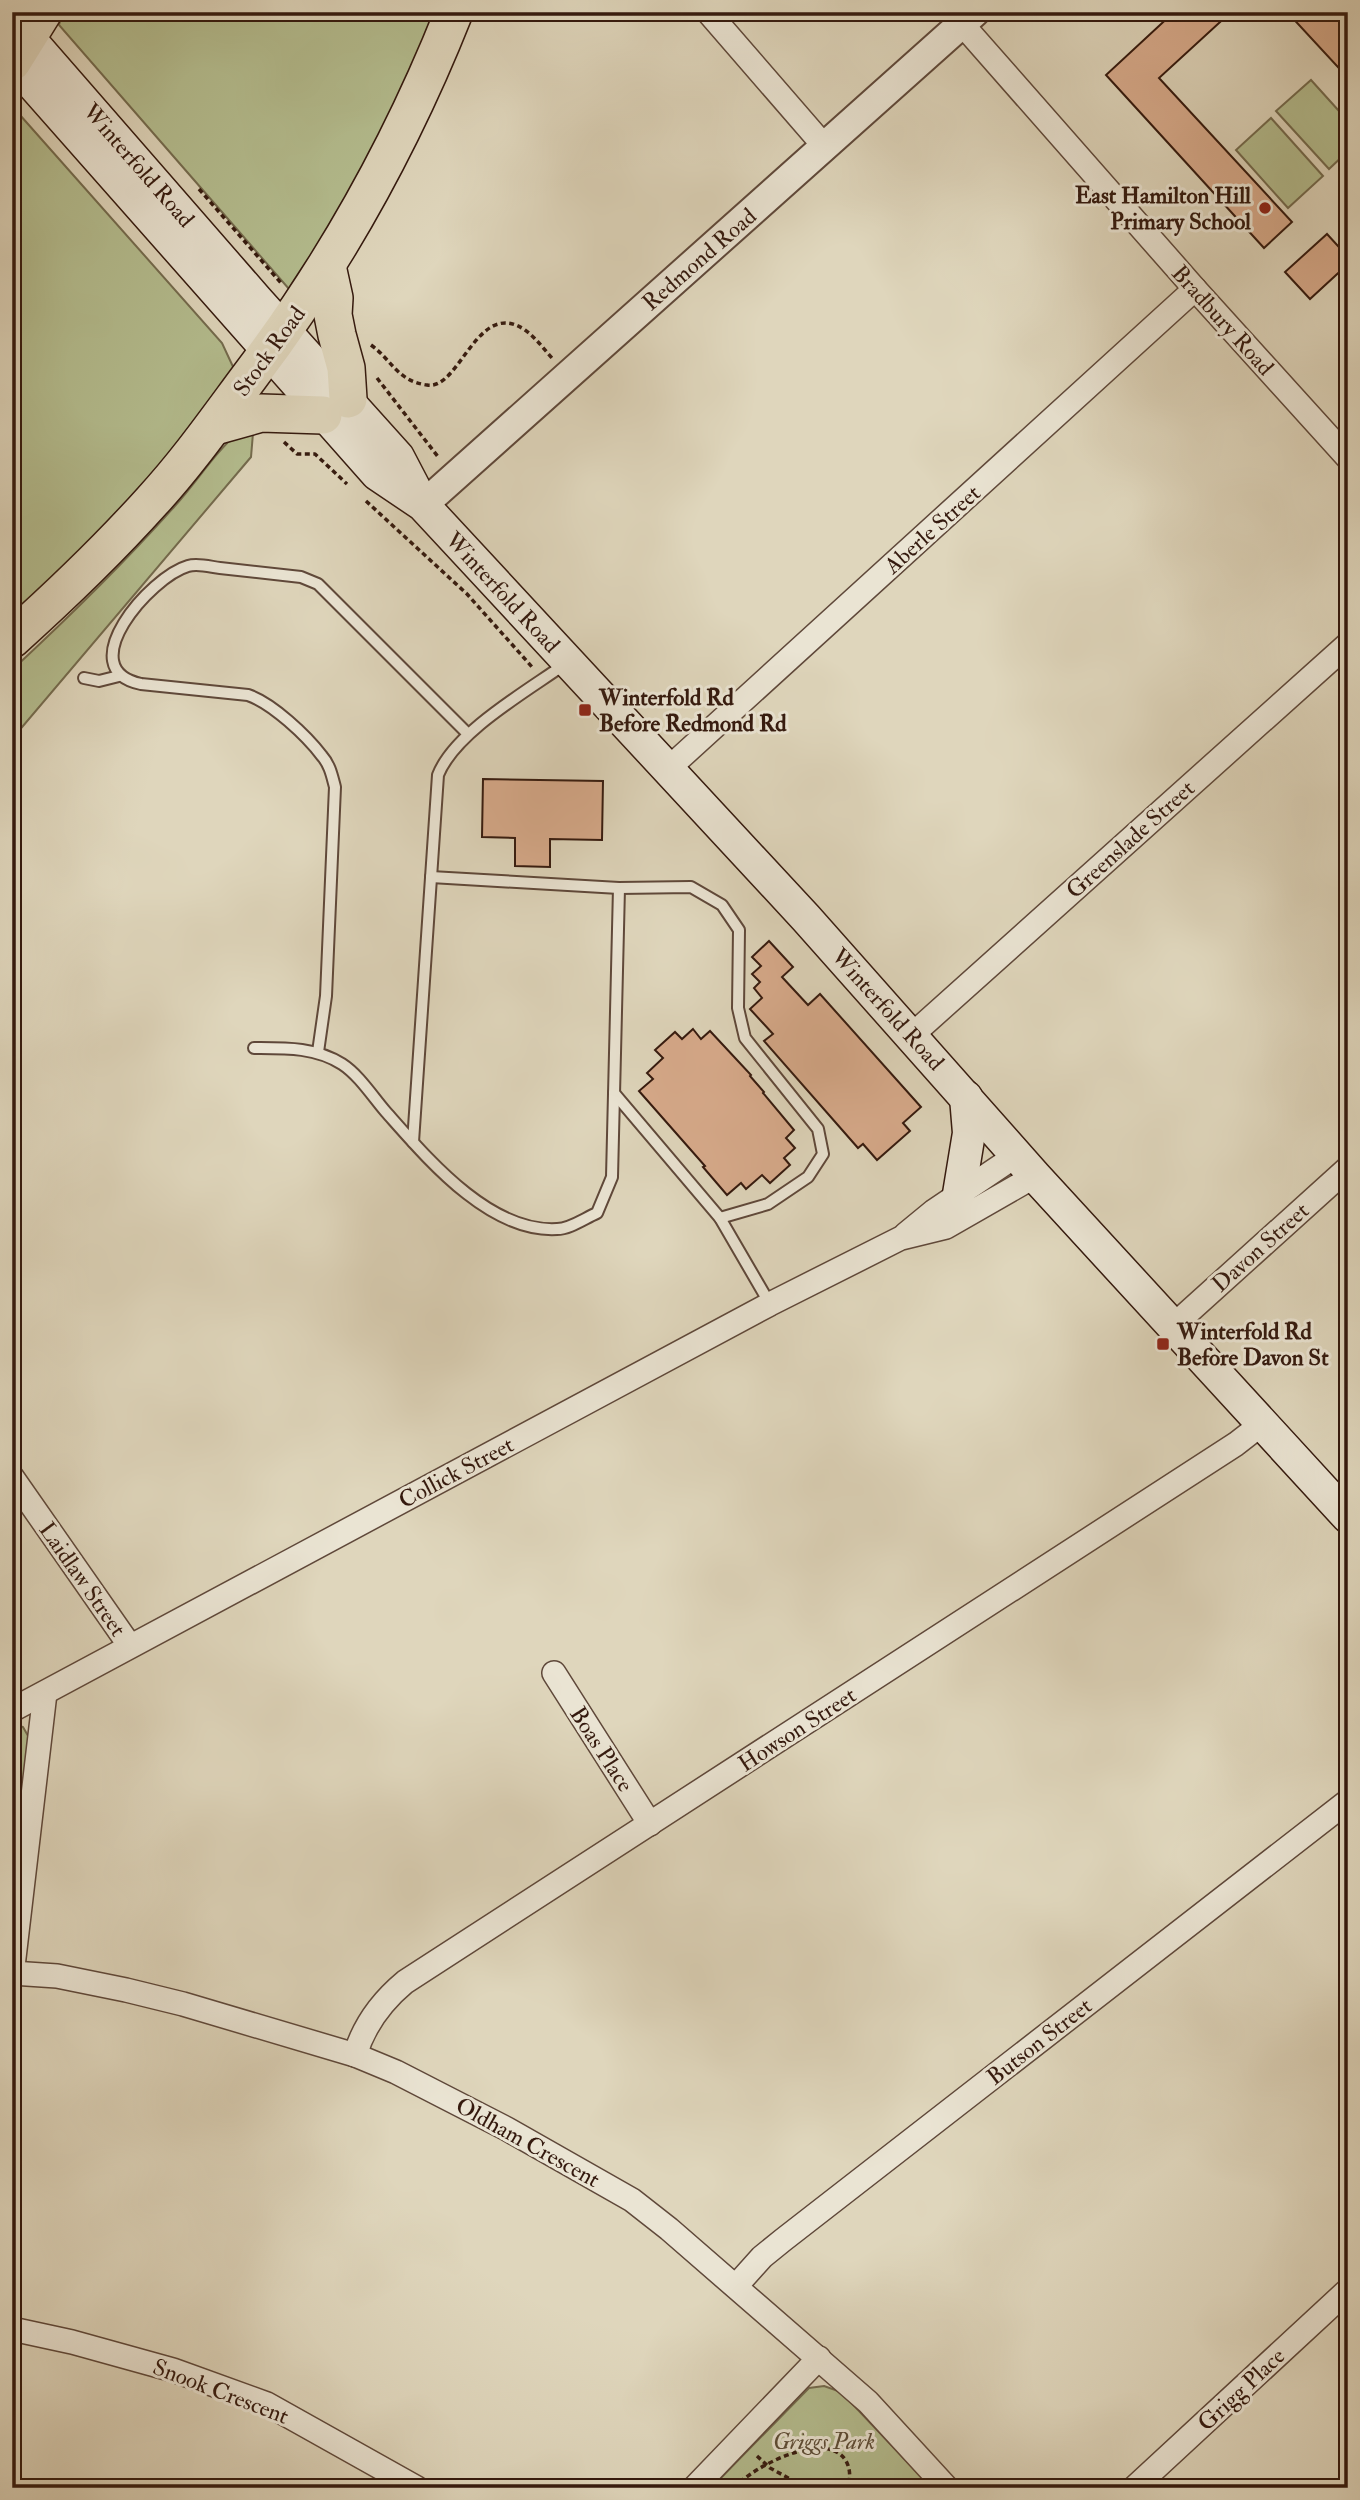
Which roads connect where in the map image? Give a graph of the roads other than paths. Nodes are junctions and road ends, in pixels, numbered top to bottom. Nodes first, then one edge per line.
1 (454, 12) edge
2 (708, 12) edge
3 (968, 18) edge
4 (20, 42) edge
5 (825, 147) junction
6 (327, 266) junction
7 (1195, 289) junction
8 (276, 342) junction
9 (335, 407) junction
10 (215, 426) junction
11 (1348, 458) edge
12 (423, 505) junction
13 (12, 639) edge
14 (1348, 644) edge
15 (555, 671) junction
16 (119, 676) junction
17 (84, 678) dead end
18 (468, 734) junction
19 (669, 768) junction
20 (430, 877) junction
21 (619, 888) junction
22 (912, 1035) junction
23 (254, 1048) dead end
24 (318, 1052) junction
25 (614, 1093) junction
26 (967, 1097) junction
27 (413, 1142) junction
28 (1026, 1165) junction
29 (1348, 1168) edge
30 (959, 1194) junction
31 (720, 1218) junction
32 (901, 1238) junction
33 (771, 1304) junction
34 (1173, 1326) junction
35 (1263, 1423) junction
36 (12, 1477) edge
37 (1348, 1517) edge
38 (130, 1646) junction
39 (554, 1673) dead end
40 (45, 1693) junction
41 (12, 1710) edge
42 (1348, 1801) edge
43 (650, 1824) junction
44 (12, 1973) edge
45 (355, 2055) junction
46 (736, 2286) junction
47 (1348, 2290) edge
48 (12, 2329) edge
49 (819, 2358) junction
50 (416, 2488) edge
51 (694, 2488) edge
52 (947, 2488) edge
53 (1134, 2488) edge

1 - 6 highway, Stock Road
2 - 5 street
3 - 5 street, Redmond Road
3 - 7 street, Bradbury Road
4 - 8 main road, Winterfold Road
5 - 12 street, Redmond Road
6 - 8 highway, Stock Road
6 - 9 highway
7 - 11 street, Bradbury Road
7 - 19 street, Aberle Street
8 - 9 main road, Winterfold Road
8 - 10 highway, Stock Road
9 - 10 highway
9 - 12 main road, Winterfold Road
10 - 13 highway, Stock Road
12 - 15 main road, Winterfold Road
14 - 22 street, Greenslade Street
15 - 18 lane
15 - 19 main road, Winterfold Road
16 - 17 lane
16 - 18 lane
16 - 24 lane
18 - 20 lane
19 - 22 main road, Winterfold Road
20 - 21 lane
20 - 27 lane
21 - 25 lane
21 - 31 lane
22 - 26 main road, Winterfold Road
23 - 24 lane
24 - 27 lane
25 - 27 lane
25 - 31 lane
26 - 28 main road, Winterfold Road
26 - 30 main road
28 - 30 street, Collick Street
28 - 32 street, Collick Street
28 - 34 main road, Winterfold Road
29 - 34 street, Davon Street
30 - 32 street, Collick Street
31 - 33 lane
32 - 33 street, Collick Street
33 - 38 street, Collick Street
34 - 35 main road, Winterfold Road
35 - 37 main road, Winterfold Road
35 - 43 street, Howson Street
36 - 38 street, Laidlaw Street
38 - 40 street, Collick Street
39 - 43 street, Boas Place
40 - 41 street, Collick Street
40 - 44 street
42 - 46 street, Butson Street
43 - 45 street, Howson Street
44 - 45 street, Oldham Crescent
45 - 46 street, Oldham Crescent
46 - 49 street, Oldham Crescent
47 - 53 street, Grigg Place
48 - 50 street, Snook Crescent
49 - 51 street
49 - 52 street, Oldham Crescent

